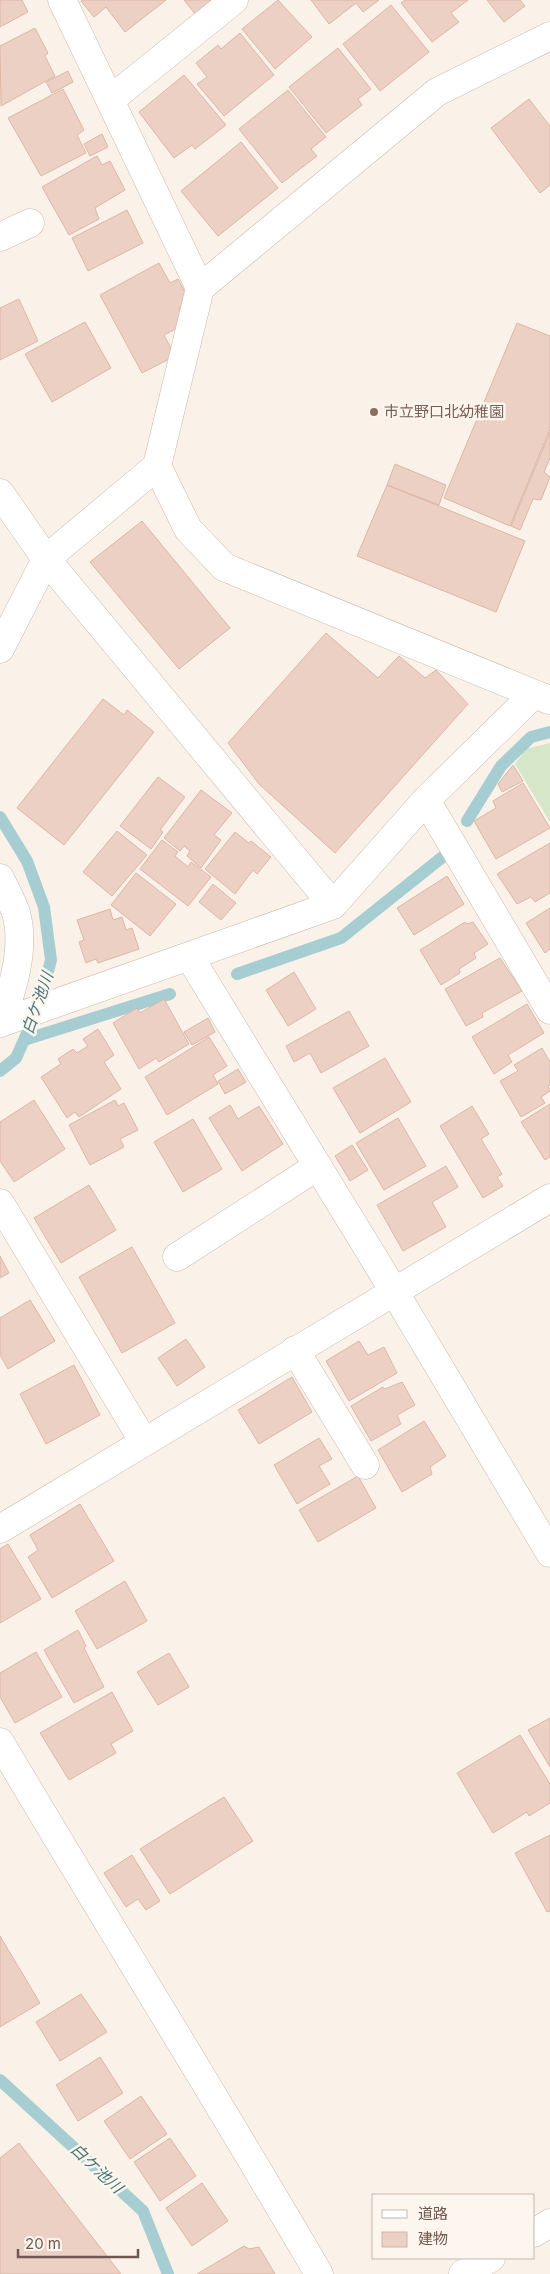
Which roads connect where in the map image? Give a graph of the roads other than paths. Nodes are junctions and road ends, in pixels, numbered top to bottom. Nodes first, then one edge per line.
1 (62, 0) edge
2 (234, 0) edge
3 (550, 36) edge
4 (110, 100) junction
5 (30, 223) dead end
6 (0, 237) edge
7 (200, 288) junction
8 (157, 466) junction
9 (0, 493) edge
10 (46, 559) junction
11 (0, 649) edge
12 (542, 697) edge
13 (426, 800) junction
14 (0, 878) edge
15 (333, 905) junction
16 (189, 956) junction
17 (550, 1010) edge
18 (0, 1023) edge
19 (318, 1166) junction
20 (550, 1198) edge
21 (0, 1203) edge
22 (177, 1257) dead end
23 (394, 1291) junction
24 (295, 1350) junction
25 (144, 1442) junction
26 (365, 1465) dead end
27 (0, 1529) edge
28 (550, 1554) edge
29 (0, 1742) edge
30 (550, 2223) edge
31 (535, 2232) edge
32 (489, 2259) edge
33 (319, 2274) edge
34 (464, 2274) edge

1 - 4 street
2 - 4 street
3 - 7 street
4 - 7 street
5 - 6 street
7 - 8 street
8 - 10 street
8 - 12 street
9 - 10 street
10 - 11 street
10 - 15 street
12 - 13 street
13 - 15 street
13 - 17 street
14 - 18 street
15 - 16 street
16 - 18 street
16 - 19 street
19 - 22 street
19 - 23 street
20 - 23 street
21 - 25 street
23 - 24 street
23 - 28 street
24 - 25 street
24 - 26 street
25 - 27 street
29 - 33 street
30 - 31 street
32 - 34 street

